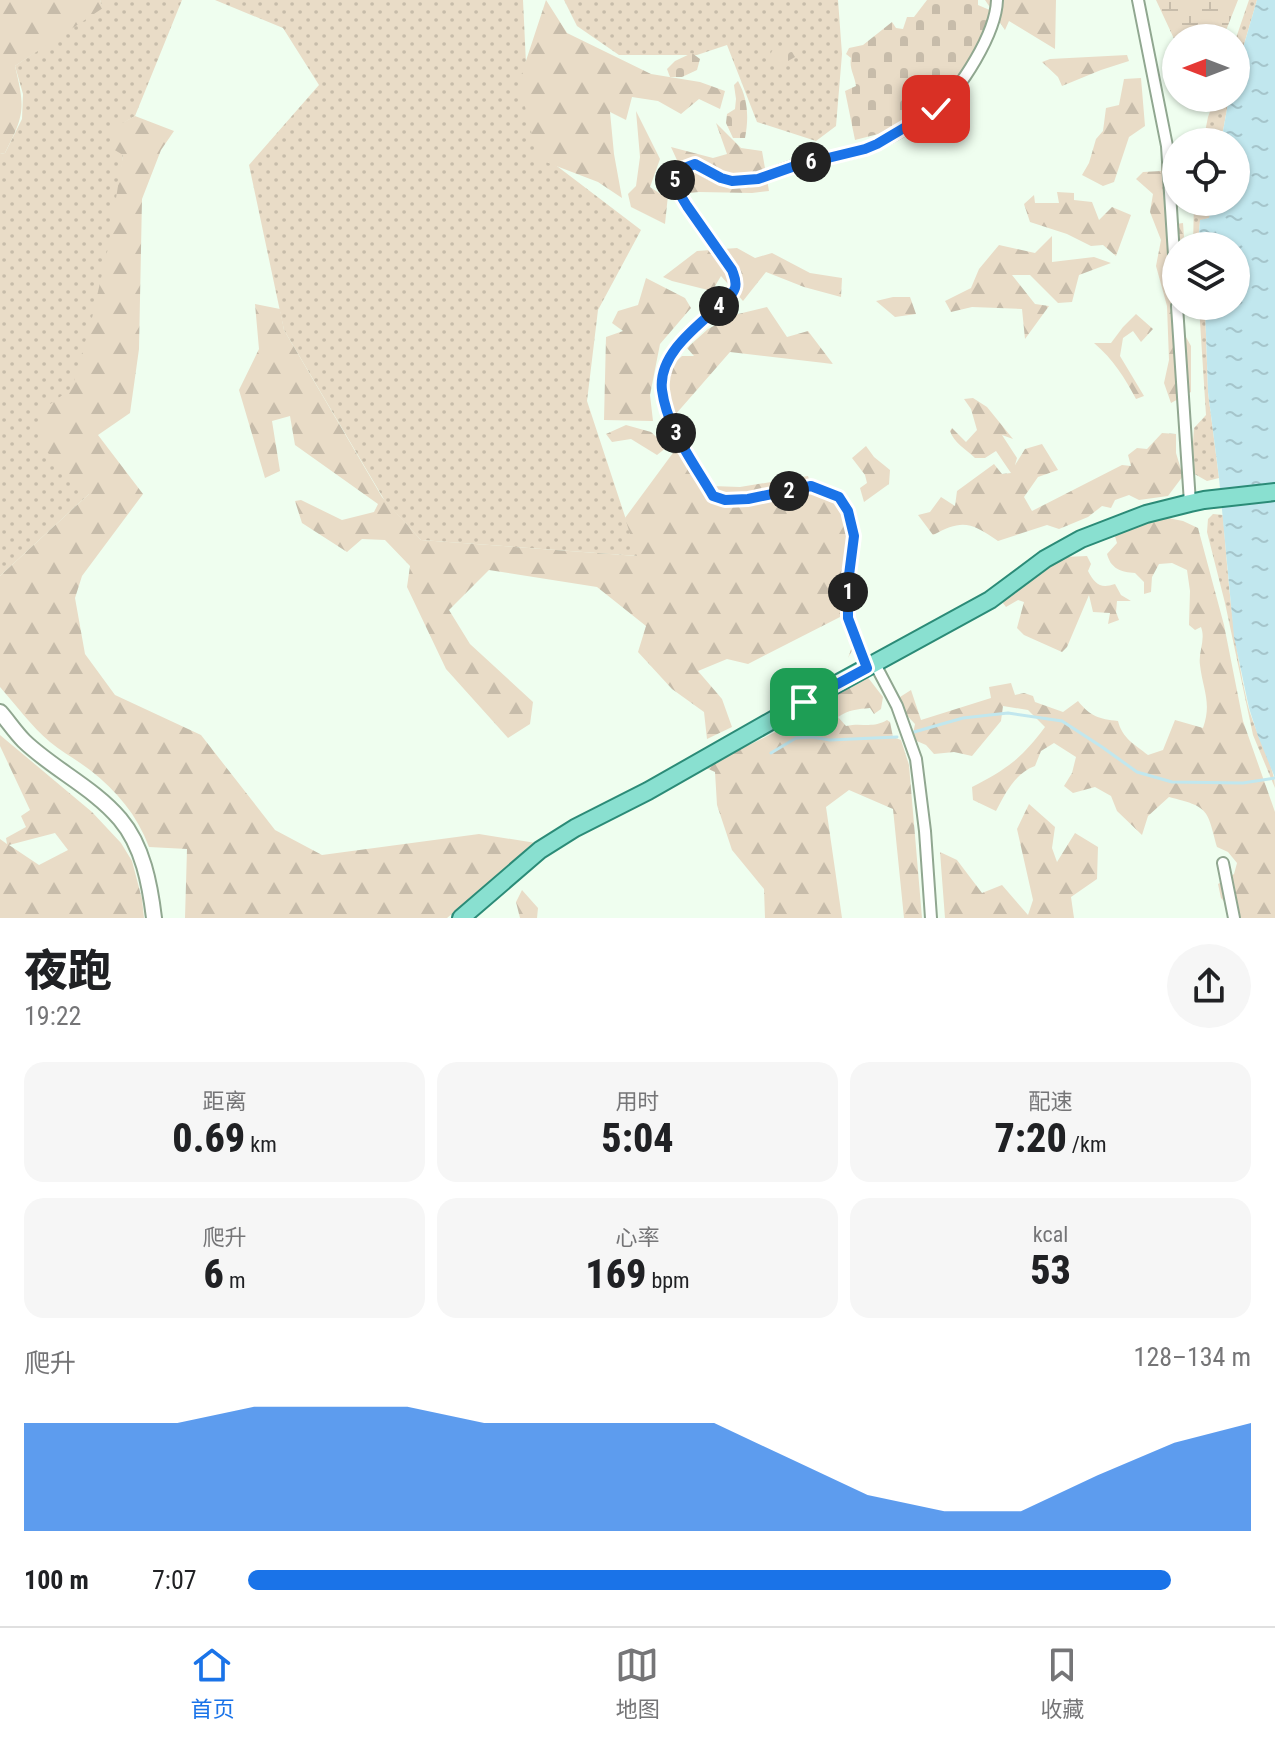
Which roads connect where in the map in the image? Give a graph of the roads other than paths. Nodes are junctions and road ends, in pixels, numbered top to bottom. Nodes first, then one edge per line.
1 (997, 0) edge
2 (1138, 0) edge
3 (1173, 232) edge
4 (1178, 320) edge
5 (1275, 492) edge
6 (1197, 502) junction
7 (871, 666) junction
8 (0, 712) edge
9 (1223, 863) dead end
10 (154, 918) edge
11 (461, 918) edge
12 (931, 918) edge
13 (1234, 918) edge

1 - 7 street
2 - 3 street
4 - 6 street
5 - 6 main road
6 - 7 main road
7 - 11 main road
7 - 12 street
8 - 10 street
9 - 13 street

